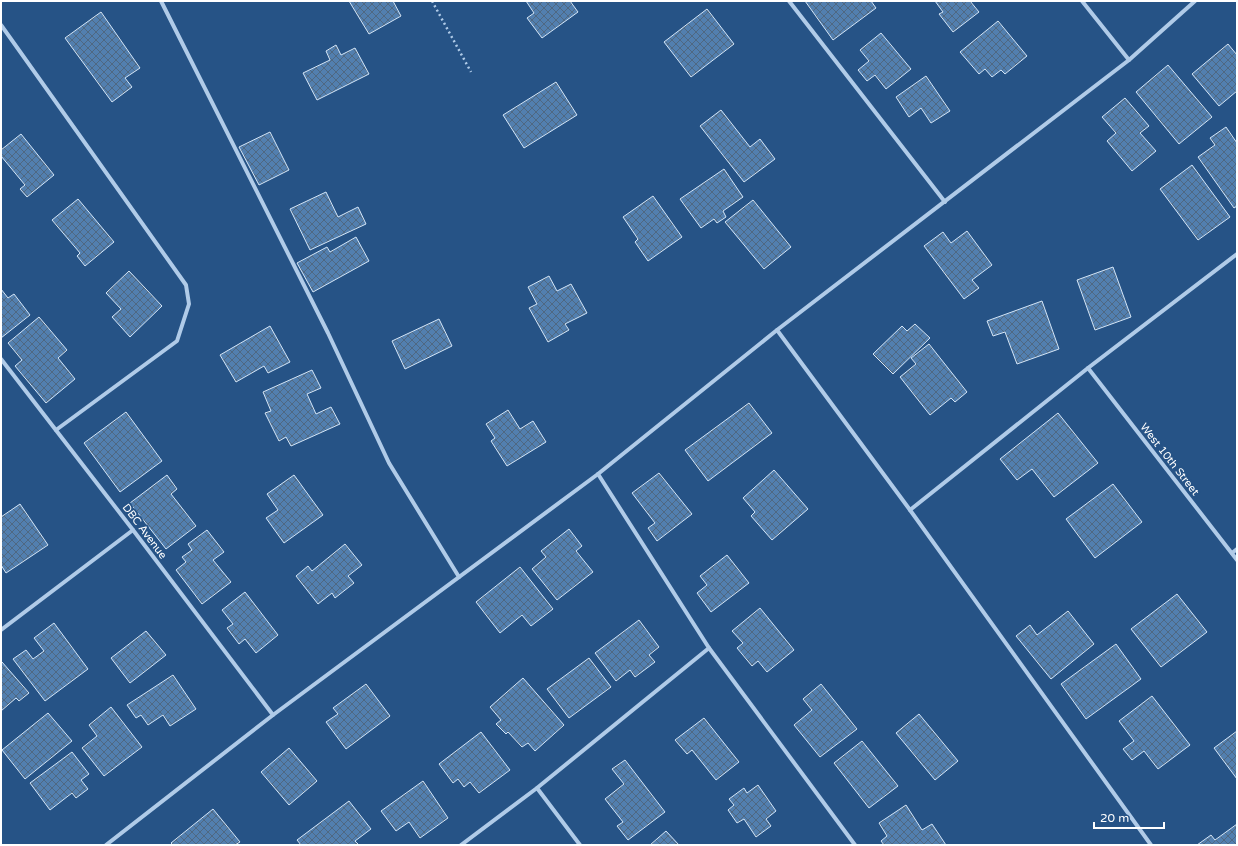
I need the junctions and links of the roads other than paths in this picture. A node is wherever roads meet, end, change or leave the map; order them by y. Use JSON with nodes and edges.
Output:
{"nodes":[{"id":1,"x":161,"y":1,"type":"edge"},
{"id":2,"x":789,"y":1,"type":"edge"},
{"id":3,"x":1082,"y":1,"type":"edge"},
{"id":4,"x":1196,"y":1,"type":"edge"},
{"id":5,"x":1,"y":25,"type":"edge"},
{"id":6,"x":1130,"y":60,"type":"junction"},
{"id":7,"x":945,"y":202,"type":"junction"},
{"id":8,"x":1237,"y":254,"type":"edge"},
{"id":9,"x":777,"y":330,"type":"junction"},
{"id":10,"x":1,"y":359,"type":"edge"},
{"id":11,"x":1088,"y":368,"type":"junction"},
{"id":12,"x":56,"y":430,"type":"junction"},
{"id":13,"x":598,"y":474,"type":"junction"},
{"id":14,"x":910,"y":510,"type":"junction"},
{"id":15,"x":133,"y":530,"type":"junction"},
{"id":16,"x":1237,"y":549,"type":"edge"},
{"id":17,"x":1232,"y":553,"type":"junction"},
{"id":18,"x":1237,"y":560,"type":"edge"},
{"id":19,"x":459,"y":577,"type":"junction"},
{"id":20,"x":1,"y":630,"type":"edge"},
{"id":21,"x":709,"y":648,"type":"junction"},
{"id":22,"x":274,"y":715,"type":"junction"},
{"id":23,"x":537,"y":788,"type":"junction"},
{"id":24,"x":106,"y":845,"type":"edge"},
{"id":25,"x":461,"y":845,"type":"edge"},
{"id":26,"x":580,"y":845,"type":"edge"},
{"id":27,"x":855,"y":845,"type":"edge"},
{"id":28,"x":1151,"y":845,"type":"edge"}],
"edges":[{"from":1,"to":19,"type":"street"},
{"from":2,"to":7,"type":"street"},
{"from":3,"to":6,"type":"street"},
{"from":4,"to":6,"type":"street"},
{"from":5,"to":12,"type":"street"},
{"from":6,"to":7,"type":"street"},
{"from":7,"to":9,"type":"street"},
{"from":8,"to":11,"type":"street"},
{"from":9,"to":13,"type":"street"},
{"from":9,"to":14,"type":"street"},
{"from":10,"to":12,"type":"street","name":"DBC Avenue"},
{"from":11,"to":14,"type":"street"},
{"from":11,"to":17,"type":"street","name":"West 10th Street"},
{"from":12,"to":15,"type":"street","name":"DBC Avenue"},
{"from":13,"to":19,"type":"street"},
{"from":13,"to":21,"type":"street"},
{"from":14,"to":28,"type":"street"},
{"from":15,"to":20,"type":"street"},
{"from":15,"to":22,"type":"street","name":"DBC Avenue"},
{"from":16,"to":17,"type":"street"},
{"from":17,"to":18,"type":"street","name":"West 10th Street"},
{"from":19,"to":22,"type":"street"},
{"from":21,"to":23,"type":"street"},
{"from":21,"to":27,"type":"street"},
{"from":22,"to":24,"type":"street"},
{"from":23,"to":25,"type":"street"},
{"from":23,"to":26,"type":"street"}]}
